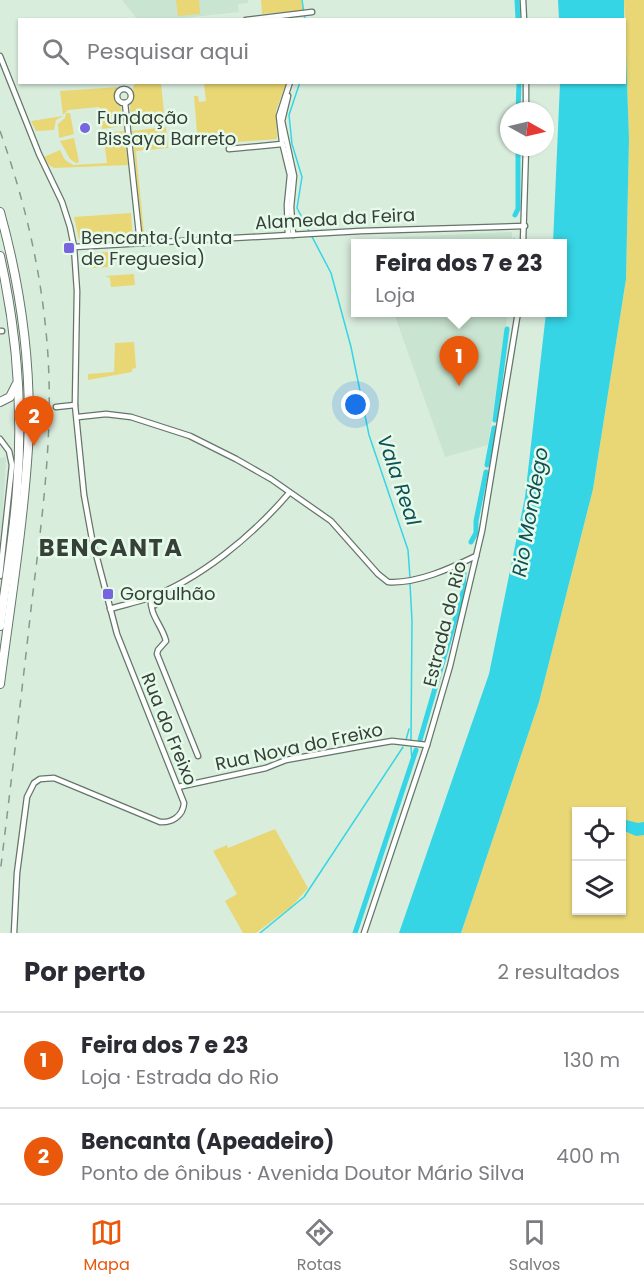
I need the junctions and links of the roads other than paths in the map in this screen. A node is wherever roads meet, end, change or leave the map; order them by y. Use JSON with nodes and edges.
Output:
{"nodes":[{"id":1,"x":523,"y":0,"type":"edge"},
{"id":2,"x":312,"y":12,"type":"dead end"},
{"id":3,"x":294,"y":17,"type":"edge"},
{"id":4,"x":279,"y":18,"type":"edge"},
{"id":5,"x":524,"y":18,"type":"edge"},
{"id":6,"x":0,"y":56,"type":"edge"},
{"id":7,"x":291,"y":84,"type":"edge"},
{"id":8,"x":291,"y":84,"type":"edge"},
{"id":9,"x":526,"y":84,"type":"edge"},
{"id":10,"x":125,"y":102,"type":"dead end"},
{"id":11,"x":526,"y":102,"type":"edge"},
{"id":12,"x":282,"y":144,"type":"junction"},
{"id":13,"x":229,"y":148,"type":"dead end"},
{"id":14,"x":526,"y":156,"type":"edge"},
{"id":15,"x":0,"y":212,"type":"edge"},
{"id":16,"x":525,"y":226,"type":"junction"},
{"id":17,"x":290,"y":235,"type":"junction"},
{"id":18,"x":523,"y":239,"type":"edge"},
{"id":19,"x":140,"y":243,"type":"junction"},
{"id":20,"x":74,"y":247,"type":"junction"},
{"id":21,"x":0,"y":256,"type":"edge"},
{"id":22,"x":517,"y":317,"type":"edge"},
{"id":23,"x":17,"y":381,"type":"junction"},
{"id":24,"x":0,"y":403,"type":"edge"},
{"id":25,"x":75,"y":405,"type":"junction"},
{"id":26,"x":56,"y":406,"type":"dead end"},
{"id":27,"x":78,"y":417,"type":"junction"},
{"id":28,"x":18,"y":423,"type":"junction"},
{"id":29,"x":0,"y":439,"type":"edge"},
{"id":30,"x":290,"y":493,"type":"junction"},
{"id":31,"x":476,"y":556,"type":"junction"},
{"id":32,"x":0,"y":576,"type":"edge"},
{"id":33,"x":151,"y":597,"type":"junction"},
{"id":34,"x":155,"y":605,"type":"dead end"},
{"id":35,"x":111,"y":609,"type":"junction"},
{"id":36,"x":0,"y":626,"type":"edge"},
{"id":37,"x":0,"y":684,"type":"edge"},
{"id":38,"x":426,"y":746,"type":"junction"},
{"id":39,"x":198,"y":756,"type":"dead end"},
{"id":40,"x":178,"y":787,"type":"junction"},
{"id":41,"x":14,"y":933,"type":"edge"},
{"id":42,"x":364,"y":933,"type":"edge"}],
"edges":[{"from":1,"to":5,"type":"street"},
{"from":2,"to":3,"type":"street"},
{"from":3,"to":4,"type":"street"},
{"from":6,"to":20,"type":"street","name":"Rua do Freixo"},
{"from":7,"to":12,"type":"street"},
{"from":8,"to":17,"type":"street"},
{"from":9,"to":11,"type":"street"},
{"from":10,"to":19,"type":"street"},
{"from":12,"to":13,"type":"street"},
{"from":12,"to":17,"type":"street"},
{"from":14,"to":16,"type":"street"},
{"from":15,"to":37,"type":"highway"},
{"from":16,"to":17,"type":"street","name":"Alameda da Feira"},
{"from":16,"to":18,"type":"street"},
{"from":17,"to":19,"type":"street","name":"Alameda da Feira"},
{"from":19,"to":20,"type":"street","name":"Alameda da Feira"},
{"from":20,"to":25,"type":"street","name":"Rua do Freixo"},
{"from":21,"to":23,"type":"highway"},
{"from":22,"to":31,"type":"street","name":"Estrada do Rio"},
{"from":23,"to":24,"type":"highway"},
{"from":23,"to":28,"type":"highway"},
{"from":24,"to":28,"type":"highway"},
{"from":25,"to":26,"type":"street"},
{"from":25,"to":27,"type":"street","name":"Rua do Freixo"},
{"from":27,"to":30,"type":"street"},
{"from":27,"to":35,"type":"street","name":"Rua do Freixo"},
{"from":28,"to":36,"type":"highway"},
{"from":29,"to":32,"type":"street"},
{"from":30,"to":31,"type":"street"},
{"from":30,"to":33,"type":"street"},
{"from":31,"to":38,"type":"street","name":"Estrada do Rio"},
{"from":33,"to":34,"type":"street"},
{"from":33,"to":35,"type":"street"},
{"from":33,"to":39,"type":"street"},
{"from":35,"to":40,"type":"street","name":"Rua do Freixo"},
{"from":38,"to":40,"type":"street","name":"Rua Nova do Freixo"},
{"from":38,"to":42,"type":"street","name":"Estrada do Rio"},
{"from":40,"to":41,"type":"street","name":"Rua do Freixo"}]}
